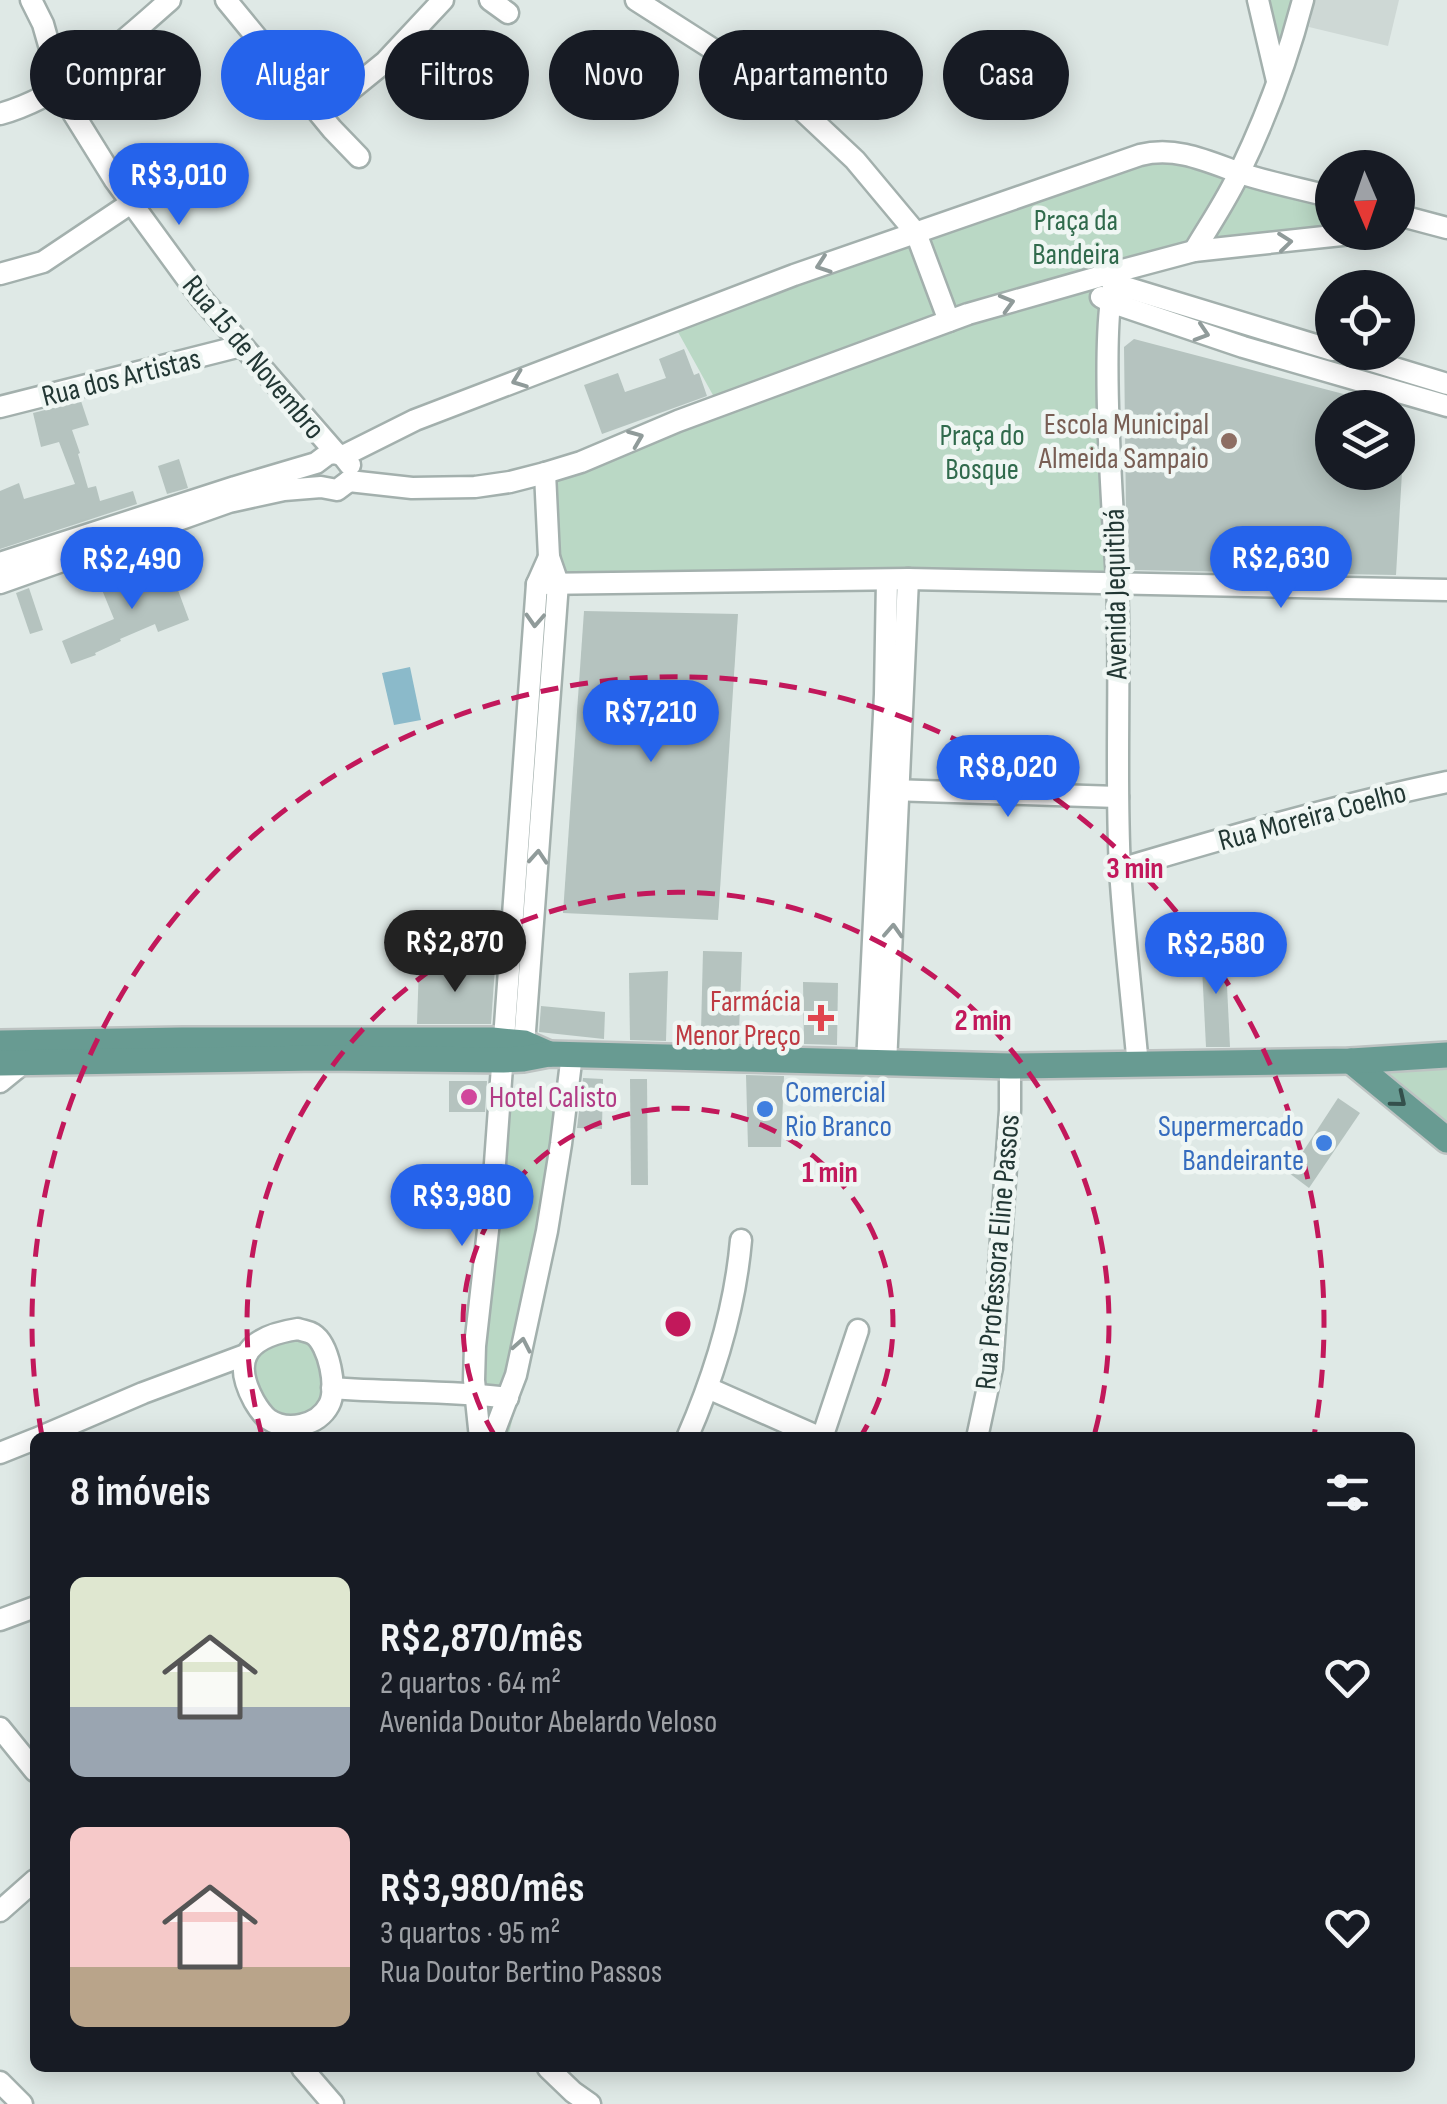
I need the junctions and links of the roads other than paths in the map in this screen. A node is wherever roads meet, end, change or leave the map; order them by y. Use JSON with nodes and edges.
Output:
{"nodes":[{"id":1,"x":31,"y":0,"type":"edge"},
{"id":2,"x":170,"y":0,"type":"edge"},
{"id":3,"x":226,"y":0,"type":"edge"},
{"id":4,"x":443,"y":0,"type":"edge"},
{"id":5,"x":490,"y":0,"type":"edge"},
{"id":6,"x":636,"y":0,"type":"edge"},
{"id":7,"x":1258,"y":0,"type":"edge"},
{"id":8,"x":1303,"y":0,"type":"edge"},
{"id":9,"x":508,"y":13,"type":"dead end"},
{"id":10,"x":45,"y":30,"type":"edge"},
{"id":11,"x":136,"y":30,"type":"edge"},
{"id":12,"x":251,"y":30,"type":"edge"},
{"id":13,"x":365,"y":78,"type":"edge"},
{"id":14,"x":1278,"y":83,"type":"junction"},
{"id":15,"x":30,"y":105,"type":"edge"},
{"id":16,"x":0,"y":114,"type":"edge"},
{"id":17,"x":77,"y":120,"type":"edge"},
{"id":18,"x":326,"y":120,"type":"edge"},
{"id":19,"x":359,"y":157,"type":"dead end"},
{"id":20,"x":1240,"y":173,"type":"junction"},
{"id":21,"x":1315,"y":193,"type":"edge"},
{"id":22,"x":132,"y":204,"type":"junction"},
{"id":23,"x":1415,"y":220,"type":"edge"},
{"id":24,"x":1441,"y":227,"type":"edge"},
{"id":25,"x":1415,"y":228,"type":"edge"},
{"id":26,"x":916,"y":233,"type":"junction"},
{"id":27,"x":1315,"y":238,"type":"edge"},
{"id":28,"x":1194,"y":251,"type":"junction"},
{"id":29,"x":0,"y":274,"type":"edge"},
{"id":30,"x":1080,"y":283,"type":"junction"},
{"id":31,"x":1114,"y":285,"type":"junction"},
{"id":32,"x":949,"y":320,"type":"junction"},
{"id":33,"x":1315,"y":345,"type":"edge"},
{"id":34,"x":241,"y":346,"type":"junction"},
{"id":35,"x":1401,"y":370,"type":"edge"},
{"id":36,"x":1447,"y":384,"type":"edge"},
{"id":37,"x":1447,"y":406,"type":"edge"},
{"id":38,"x":0,"y":407,"type":"edge"},
{"id":39,"x":339,"y":455,"type":"junction"},
{"id":40,"x":316,"y":463,"type":"junction"},
{"id":41,"x":545,"y":472,"type":"junction"},
{"id":42,"x":349,"y":481,"type":"junction"},
{"id":43,"x":321,"y":487,"type":"junction"},
{"id":44,"x":80,"y":547,"type":"junction"},
{"id":45,"x":0,"y":563,"type":"edge"},
{"id":46,"x":898,"y":580,"type":"junction"},
{"id":47,"x":1117,"y":582,"type":"junction"},
{"id":48,"x":547,"y":583,"type":"junction"},
{"id":49,"x":0,"y":584,"type":"edge"},
{"id":50,"x":1447,"y":590,"type":"edge"},
{"id":51,"x":1447,"y":782,"type":"edge"},
{"id":52,"x":890,"y":790,"type":"junction"},
{"id":53,"x":1118,"y":797,"type":"junction"},
{"id":54,"x":1120,"y":869,"type":"junction"},
{"id":55,"x":0,"y":1043,"type":"edge"},
{"id":56,"x":514,"y":1051,"type":"junction"},
{"id":57,"x":29,"y":1053,"type":"junction"},
{"id":58,"x":560,"y":1054,"type":"junction"},
{"id":59,"x":1447,"y":1055,"type":"edge"},
{"id":60,"x":1351,"y":1060,"type":"junction"},
{"id":61,"x":0,"y":1064,"type":"edge"},
{"id":62,"x":877,"y":1064,"type":"junction"},
{"id":63,"x":1010,"y":1066,"type":"junction"},
{"id":64,"x":1138,"y":1066,"type":"junction"},
{"id":65,"x":0,"y":1082,"type":"edge"},
{"id":66,"x":1447,"y":1140,"type":"edge"},
{"id":67,"x":741,"y":1240,"type":"dead end"},
{"id":68,"x":858,"y":1330,"type":"dead end"},
{"id":69,"x":245,"y":1355,"type":"junction"},
{"id":70,"x":332,"y":1388,"type":"junction"},
{"id":71,"x":708,"y":1388,"type":"junction"},
{"id":72,"x":476,"y":1394,"type":"junction"},
{"id":73,"x":508,"y":1398,"type":"junction"},
{"id":74,"x":307,"y":1430,"type":"edge"},
{"id":75,"x":51,"y":1432,"type":"edge"},
{"id":76,"x":479,"y":1432,"type":"edge"},
{"id":77,"x":494,"y":1432,"type":"edge"},
{"id":78,"x":690,"y":1432,"type":"edge"},
{"id":79,"x":807,"y":1432,"type":"edge"},
{"id":80,"x":823,"y":1432,"type":"edge"},
{"id":81,"x":978,"y":1432,"type":"edge"},
{"id":82,"x":30,"y":1441,"type":"edge"},
{"id":83,"x":0,"y":1453,"type":"edge"},
{"id":84,"x":30,"y":1609,"type":"edge"},
{"id":85,"x":0,"y":1620,"type":"edge"},
{"id":86,"x":0,"y":1728,"type":"edge"},
{"id":87,"x":30,"y":1765,"type":"edge"},
{"id":88,"x":30,"y":1884,"type":"edge"},
{"id":89,"x":0,"y":1910,"type":"edge"},
{"id":90,"x":305,"y":2072,"type":"edge"},
{"id":91,"x":552,"y":2072,"type":"edge"},
{"id":92,"x":0,"y":2082,"type":"edge"},
{"id":93,"x":22,"y":2104,"type":"edge"},
{"id":94,"x":333,"y":2104,"type":"edge"},
{"id":95,"x":590,"y":2104,"type":"edge"}],
"edges":[{"from":1,"to":10,"type":"street","name":"Rua 15 de Novembro"},
{"from":2,"to":11,"type":"street"},
{"from":3,"to":12,"type":"street"},
{"from":4,"to":13,"type":"street"},
{"from":5,"to":9,"type":"street"},
{"from":6,"to":26,"type":"street"},
{"from":7,"to":14,"type":"street"},
{"from":8,"to":14,"type":"street"},
{"from":14,"to":20,"type":"street"},
{"from":15,"to":16,"type":"street"},
{"from":17,"to":22,"type":"street","name":"Rua 15 de Novembro"},
{"from":18,"to":19,"type":"street"},
{"from":20,"to":21,"type":"street"},
{"from":20,"to":26,"type":"street"},
{"from":20,"to":28,"type":"street"},
{"from":22,"to":29,"type":"street"},
{"from":22,"to":34,"type":"street","name":"Rua 15 de Novembro"},
{"from":23,"to":24,"type":"street"},
{"from":24,"to":25,"type":"street"},
{"from":26,"to":32,"type":"street"},
{"from":26,"to":39,"type":"street","one_way":true},
{"from":28,"to":27,"type":"street","one_way":true},
{"from":28,"to":31,"type":"street"},
{"from":30,"to":31,"type":"street"},
{"from":30,"to":31,"type":"street"},
{"from":32,"to":30,"type":"street","one_way":true},
{"from":31,"to":33,"type":"street"},
{"from":31,"to":37,"type":"street","one_way":true},
{"from":31,"to":47,"type":"street","name":"Avenida Jequitibá"},
{"from":41,"to":32,"type":"street","one_way":true},
{"from":34,"to":38,"type":"street","name":"Rua dos Artistas"},
{"from":34,"to":39,"type":"street","name":"Rua 15 de Novembro"},
{"from":35,"to":36,"type":"street"},
{"from":39,"to":40,"type":"street"},
{"from":39,"to":42,"type":"street"},
{"from":40,"to":43,"type":"street"},
{"from":40,"to":44,"type":"street"},
{"from":41,"to":42,"type":"street"},
{"from":41,"to":48,"type":"street"},
{"from":42,"to":43,"type":"street"},
{"from":43,"to":44,"type":"street"},
{"from":44,"to":45,"type":"street"},
{"from":44,"to":49,"type":"street"},
{"from":46,"to":47,"type":"street"},
{"from":46,"to":48,"type":"street"},
{"from":46,"to":52,"type":"street"},
{"from":47,"to":50,"type":"street"},
{"from":47,"to":53,"type":"street","name":"Avenida Jequitibá"},
{"from":48,"to":56,"type":"street"},
{"from":51,"to":54,"type":"street","name":"Rua Moreira Coelho"},
{"from":52,"to":53,"type":"street"},
{"from":52,"to":62,"type":"street"},
{"from":53,"to":54,"type":"street","name":"Avenida Jequitibá"},
{"from":54,"to":64,"type":"street","name":"Avenida Jequitibá"},
{"from":55,"to":57,"type":"main road"},
{"from":56,"to":57,"type":"main road"},
{"from":56,"to":58,"type":"main road"},
{"from":56,"to":72,"type":"street"},
{"from":57,"to":61,"type":"main road"},
{"from":57,"to":65,"type":"street"},
{"from":58,"to":62,"type":"main road"},
{"from":73,"to":58,"type":"street","one_way":true},
{"from":59,"to":60,"type":"main road"},
{"from":60,"to":64,"type":"main road"},
{"from":60,"to":66,"type":"main road","one_way":true},
{"from":62,"to":63,"type":"main road"},
{"from":63,"to":64,"type":"main road"},
{"from":63,"to":81,"type":"street","name":"Rua Professora Eline Passos"},
{"from":67,"to":71,"type":"street"},
{"from":68,"to":80,"type":"street"},
{"from":69,"to":70,"type":"street"},
{"from":69,"to":74,"type":"street"},
{"from":69,"to":75,"type":"street"},
{"from":70,"to":72,"type":"street"},
{"from":70,"to":74,"type":"street"},
{"from":71,"to":78,"type":"street"},
{"from":71,"to":79,"type":"street"},
{"from":72,"to":73,"type":"street"},
{"from":72,"to":76,"type":"street"},
{"from":73,"to":77,"type":"street"},
{"from":82,"to":83,"type":"street"},
{"from":84,"to":85,"type":"street"},
{"from":86,"to":87,"type":"street"},
{"from":88,"to":89,"type":"street"},
{"from":90,"to":94,"type":"street"},
{"from":91,"to":95,"type":"street"},
{"from":92,"to":93,"type":"street"}]}
